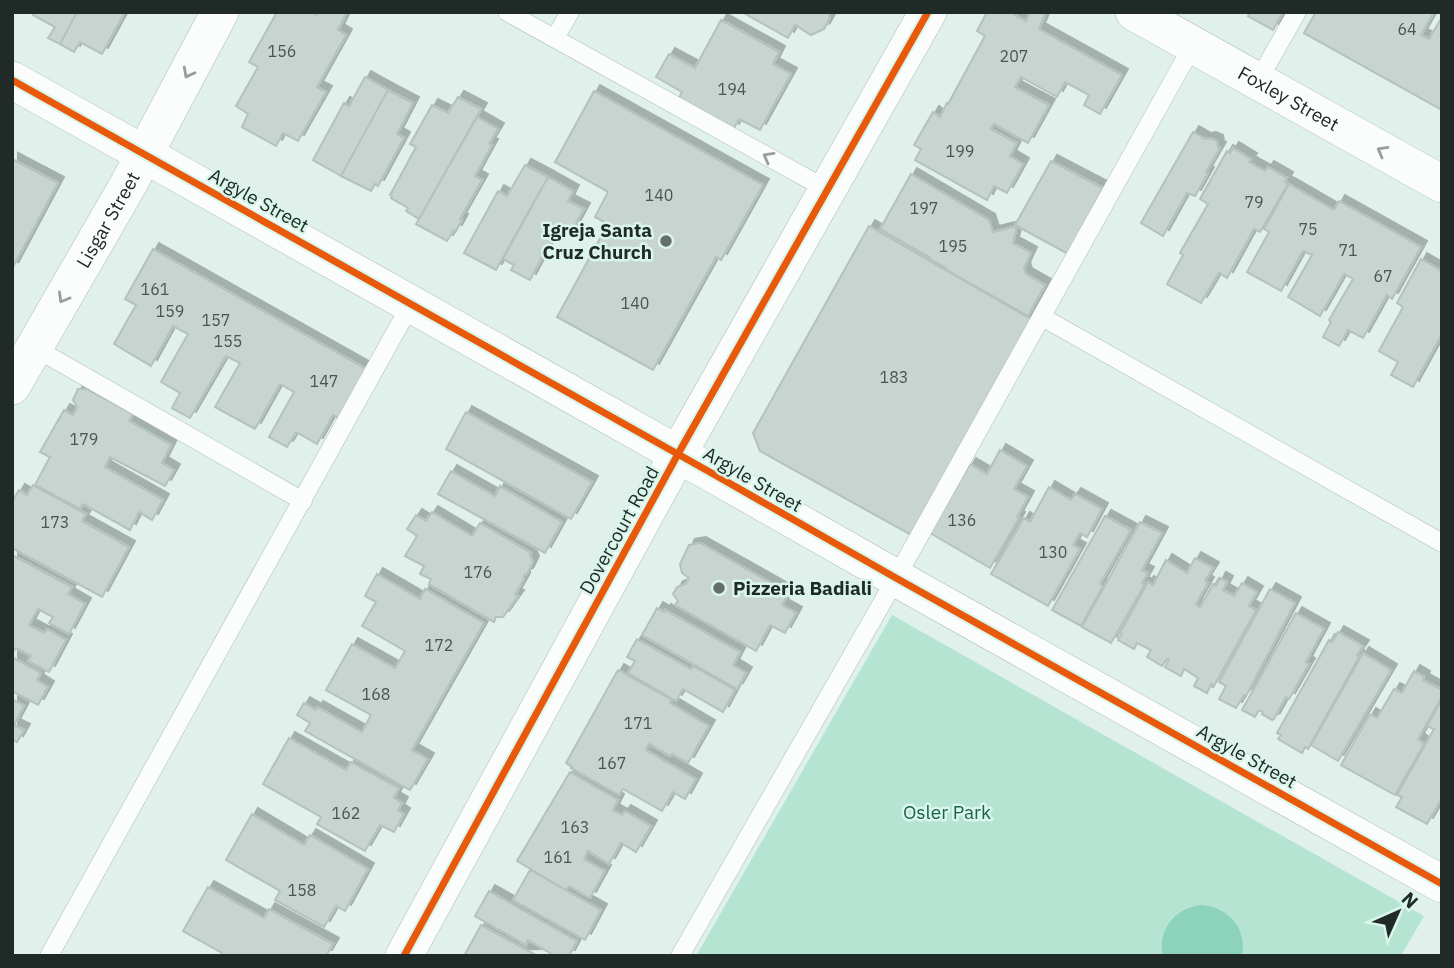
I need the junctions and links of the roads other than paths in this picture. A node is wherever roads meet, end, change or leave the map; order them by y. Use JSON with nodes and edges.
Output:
{"nodes":[{"id":1,"x":220,"y":12,"type":"edge"},
{"id":2,"x":507,"y":12,"type":"edge"},
{"id":3,"x":570,"y":12,"type":"edge"},
{"id":4,"x":928,"y":12,"type":"edge"},
{"id":5,"x":1135,"y":12,"type":"edge"},
{"id":6,"x":1297,"y":12,"type":"edge"},
{"id":7,"x":1179,"y":29,"type":"edge"},
{"id":8,"x":555,"y":38,"type":"junction"},
{"id":9,"x":12,"y":80,"type":"edge"},
{"id":10,"x":1258,"y":81,"type":"junction"},
{"id":11,"x":145,"y":154,"type":"junction"},
{"id":12,"x":1442,"y":184,"type":"edge"},
{"id":13,"x":828,"y":190,"type":"junction"},
{"id":14,"x":411,"y":304,"type":"junction"},
{"id":15,"x":1042,"y":317,"type":"junction"},
{"id":16,"x":20,"y":367,"type":"edge"},
{"id":17,"x":678,"y":454,"type":"junction"},
{"id":18,"x":303,"y":500,"type":"junction"},
{"id":19,"x":1442,"y":543,"type":"edge"},
{"id":20,"x":895,"y":578,"type":"junction"},
{"id":21,"x":1442,"y":884,"type":"edge"},
{"id":22,"x":406,"y":955,"type":"edge"},
{"id":23,"x":49,"y":956,"type":"edge"},
{"id":24,"x":680,"y":956,"type":"edge"}],
"edges":[{"from":1,"to":11,"type":"street","name":"Lisgar Street","one_way":true},
{"from":2,"to":8,"type":"lane"},
{"from":3,"to":8,"type":"lane"},
{"from":4,"to":13,"type":"street","name":"Dovercourt Road"},
{"from":5,"to":7,"type":"street","name":"Foxley Street"},
{"from":6,"to":10,"type":"lane"},
{"from":7,"to":10,"type":"street","name":"Foxley Street"},
{"from":7,"to":15,"type":"lane"},
{"from":13,"to":8,"type":"lane","one_way":true},
{"from":9,"to":11,"type":"street","name":"Argyle Street"},
{"from":12,"to":10,"type":"street","name":"Foxley Street","one_way":true},
{"from":11,"to":14,"type":"street","name":"Argyle Street"},
{"from":11,"to":16,"type":"street","name":"Lisgar Street","one_way":true},
{"from":13,"to":17,"type":"street","name":"Dovercourt Road"},
{"from":14,"to":17,"type":"street","name":"Argyle Street"},
{"from":14,"to":18,"type":"lane"},
{"from":15,"to":19,"type":"lane"},
{"from":15,"to":20,"type":"lane"},
{"from":16,"to":18,"type":"lane"},
{"from":17,"to":20,"type":"street","name":"Argyle Street"},
{"from":17,"to":22,"type":"street","name":"Dovercourt Road"},
{"from":18,"to":23,"type":"lane"},
{"from":20,"to":21,"type":"street","name":"Argyle Street"},
{"from":20,"to":24,"type":"lane"}]}
